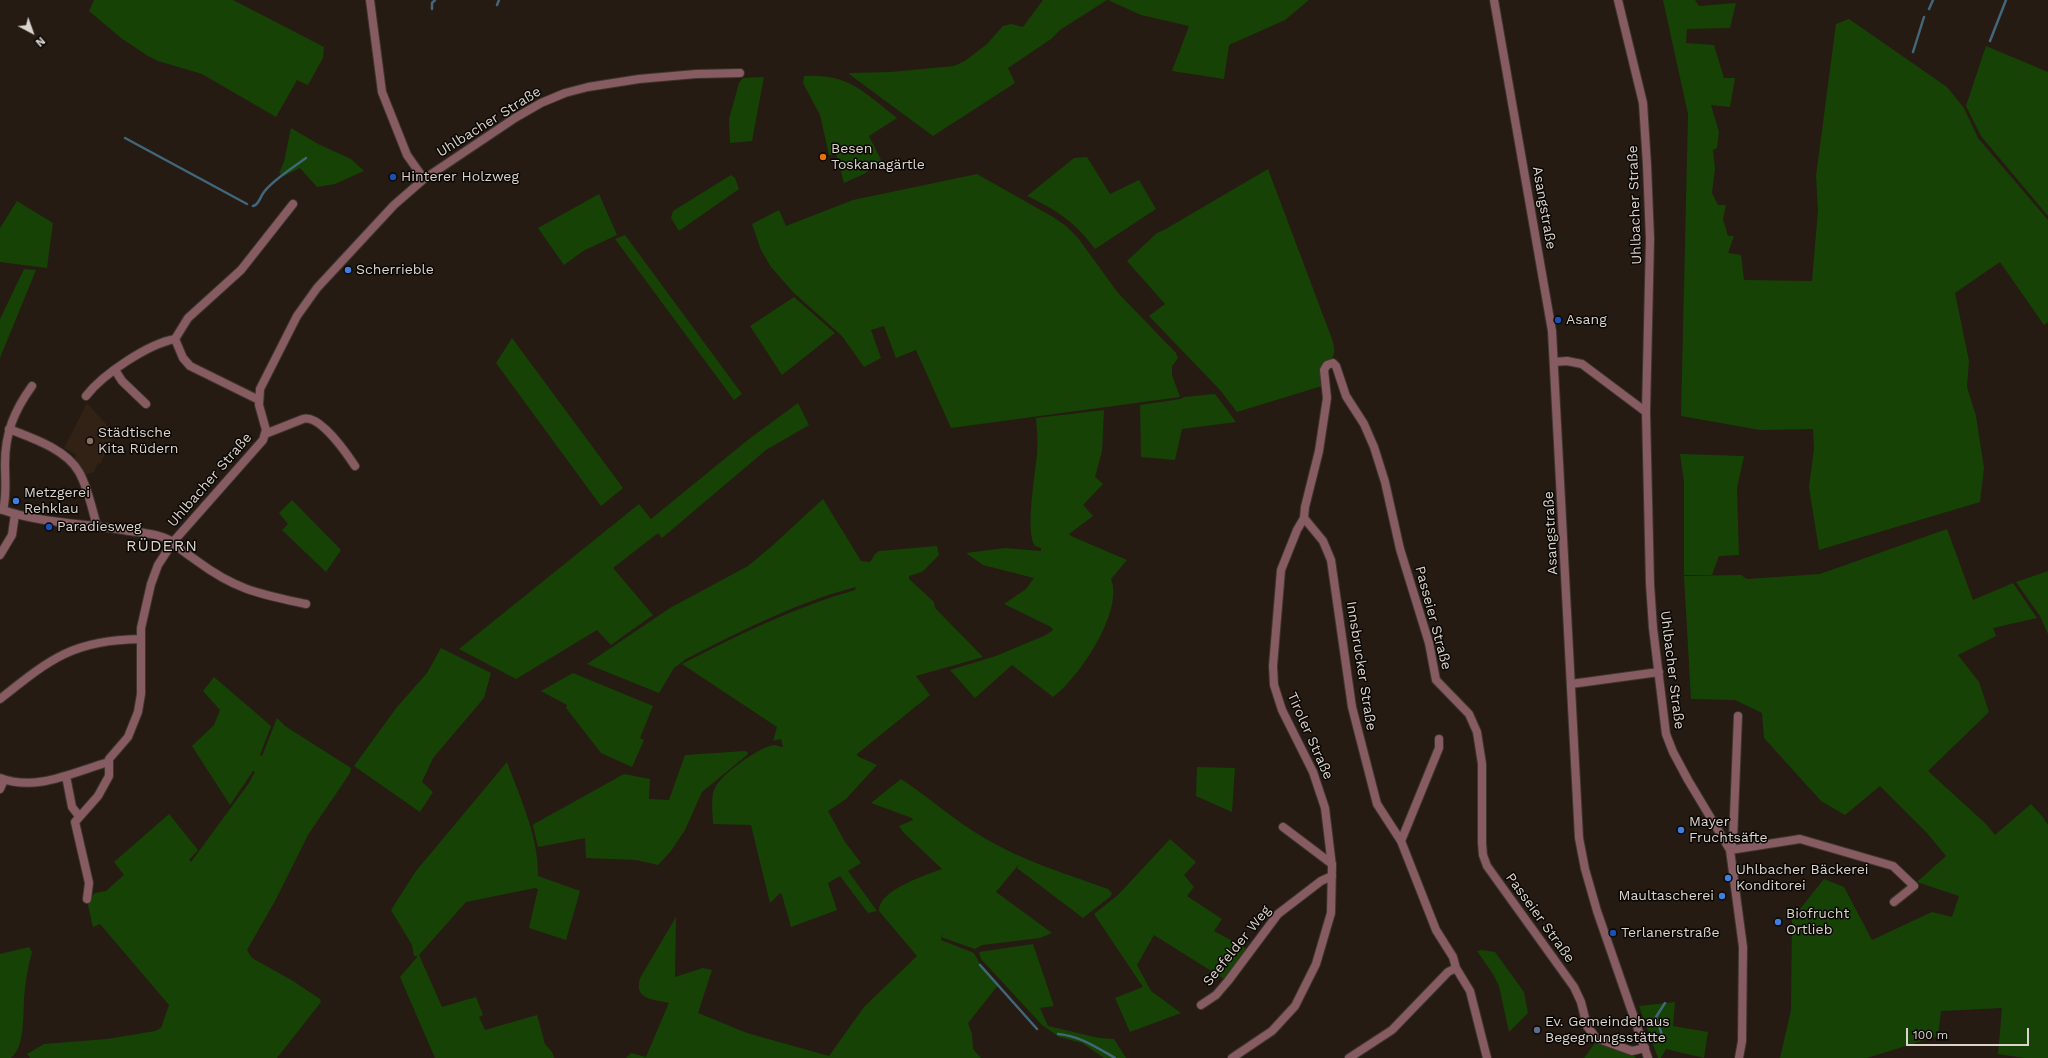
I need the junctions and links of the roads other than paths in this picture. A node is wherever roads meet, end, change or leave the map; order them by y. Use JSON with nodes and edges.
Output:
{"nodes":[{"id":1,"x":370,"y":0,"type":"edge"},
{"id":2,"x":1494,"y":0,"type":"edge"},
{"id":3,"x":1618,"y":0,"type":"edge"},
{"id":4,"x":740,"y":73,"type":"dead end"},
{"id":5,"x":424,"y":179,"type":"junction"},
{"id":6,"x":293,"y":204,"type":"dead end"},
{"id":7,"x":175,"y":339,"type":"junction"},
{"id":8,"x":1554,"y":362,"type":"junction"},
{"id":9,"x":115,"y":370,"type":"junction"},
{"id":10,"x":32,"y":386,"type":"dead end"},
{"id":11,"x":86,"y":396,"type":"dead end"},
{"id":12,"x":259,"y":400,"type":"junction"},
{"id":13,"x":146,"y":404,"type":"dead end"},
{"id":14,"x":1646,"y":412,"type":"junction"},
{"id":15,"x":9,"y":429,"type":"junction"},
{"id":16,"x":265,"y":434,"type":"junction"},
{"id":17,"x":355,"y":466,"type":"dead end"},
{"id":18,"x":1,"y":509,"type":"edge"},
{"id":19,"x":15,"y":514,"type":"junction"},
{"id":20,"x":1304,"y":518,"type":"junction"},
{"id":21,"x":97,"y":526,"type":"junction"},
{"id":22,"x":173,"y":542,"type":"junction"},
{"id":23,"x":0,"y":555,"type":"edge"},
{"id":24,"x":1281,"y":570,"type":"joint"},
{"id":25,"x":306,"y":604,"type":"dead end"},
{"id":26,"x":140,"y":639,"type":"junction"},
{"id":27,"x":1659,"y":672,"type":"junction"},
{"id":28,"x":1571,"y":684,"type":"junction"},
{"id":29,"x":0,"y":699,"type":"edge"},
{"id":30,"x":1738,"y":716,"type":"dead end"},
{"id":31,"x":1439,"y":739,"type":"dead end"},
{"id":32,"x":108,"y":762,"type":"junction"},
{"id":33,"x":66,"y":776,"type":"junction"},
{"id":34,"x":2,"y":779,"type":"edge"},
{"id":35,"x":0,"y":789,"type":"edge"},
{"id":36,"x":79,"y":816,"type":"junction"},
{"id":37,"x":1283,"y":827,"type":"dead end"},
{"id":38,"x":1401,"y":841,"type":"junction"},
{"id":39,"x":1730,"y":850,"type":"junction"},
{"id":40,"x":1332,"y":864,"type":"junction"},
{"id":41,"x":1332,"y":876,"type":"junction"},
{"id":42,"x":86,"y":899,"type":"dead end"},
{"id":43,"x":1894,"y":902,"type":"dead end"},
{"id":44,"x":1456,"y":968,"type":"junction"},
{"id":45,"x":1201,"y":1005,"type":"dead end"},
{"id":46,"x":1645,"y":1048,"type":"junction"},
{"id":47,"x":1232,"y":1058,"type":"edge"},
{"id":48,"x":1349,"y":1058,"type":"edge"},
{"id":49,"x":1487,"y":1058,"type":"edge"},
{"id":50,"x":1648,"y":1058,"type":"edge"},
{"id":51,"x":1739,"y":1058,"type":"edge"}],
"edges":[{"from":1,"to":5,"type":"street"},
{"from":2,"to":8,"type":"street","name":"Asangstraße"},
{"from":3,"to":14,"type":"street","name":"Uhlbacher Straße"},
{"from":4,"to":5,"type":"street","name":"Uhlbacher Straße"},
{"from":5,"to":12,"type":"street","name":"Uhlbacher Straße"},
{"from":6,"to":7,"type":"street"},
{"from":7,"to":9,"type":"street"},
{"from":7,"to":12,"type":"street"},
{"from":8,"to":14,"type":"street"},
{"from":8,"to":28,"type":"street","name":"Asangstraße"},
{"from":9,"to":11,"type":"street"},
{"from":9,"to":13,"type":"street"},
{"from":10,"to":15,"type":"street"},
{"from":12,"to":16,"type":"street","name":"Uhlbacher Straße"},
{"from":14,"to":27,"type":"street","name":"Uhlbacher Straße"},
{"from":15,"to":18,"type":"street"},
{"from":15,"to":21,"type":"street"},
{"from":16,"to":17,"type":"street","name":"Uhlbacher Straße"},
{"from":16,"to":22,"type":"street","name":"Uhlbacher Straße"},
{"from":18,"to":19,"type":"street"},
{"from":19,"to":21,"type":"street"},
{"from":19,"to":23,"type":"street"},
{"from":20,"to":24,"type":"street","name":"Passeier Straße"},
{"from":20,"to":38,"type":"street","name":"Innsbrucker Straße"},
{"from":20,"to":46,"type":"street","name":"Passeier Straße"},
{"from":21,"to":22,"type":"street"},
{"from":22,"to":25,"type":"street"},
{"from":22,"to":26,"type":"street","name":"Uhlbacher Straße"},
{"from":24,"to":40,"type":"street","name":"Tiroler Straße"},
{"from":26,"to":29,"type":"street"},
{"from":26,"to":32,"type":"street","name":"Uhlbacher Straße"},
{"from":27,"to":28,"type":"street"},
{"from":27,"to":39,"type":"street","name":"Uhlbacher Straße"},
{"from":28,"to":46,"type":"street","name":"Asangstraße"},
{"from":30,"to":39,"type":"street"},
{"from":31,"to":38,"type":"street"},
{"from":32,"to":33,"type":"street"},
{"from":32,"to":36,"type":"street"},
{"from":33,"to":34,"type":"street"},
{"from":33,"to":36,"type":"street"},
{"from":34,"to":35,"type":"street"},
{"from":36,"to":42,"type":"street"},
{"from":37,"to":40,"type":"street"},
{"from":38,"to":44,"type":"street","name":"Innsbrucker Straße"},
{"from":39,"to":43,"type":"street"},
{"from":39,"to":51,"type":"street","name":"Uhlbacher Straße"},
{"from":40,"to":41,"type":"street","name":"Tiroler Straße"},
{"from":41,"to":45,"type":"street","name":"Seefelder Weg"},
{"from":41,"to":47,"type":"street","name":"Tiroler Straße"},
{"from":44,"to":48,"type":"street"},
{"from":44,"to":49,"type":"street","name":"Innsbrucker Straße"},
{"from":46,"to":50,"type":"street","name":"Asangstraße"}]}
